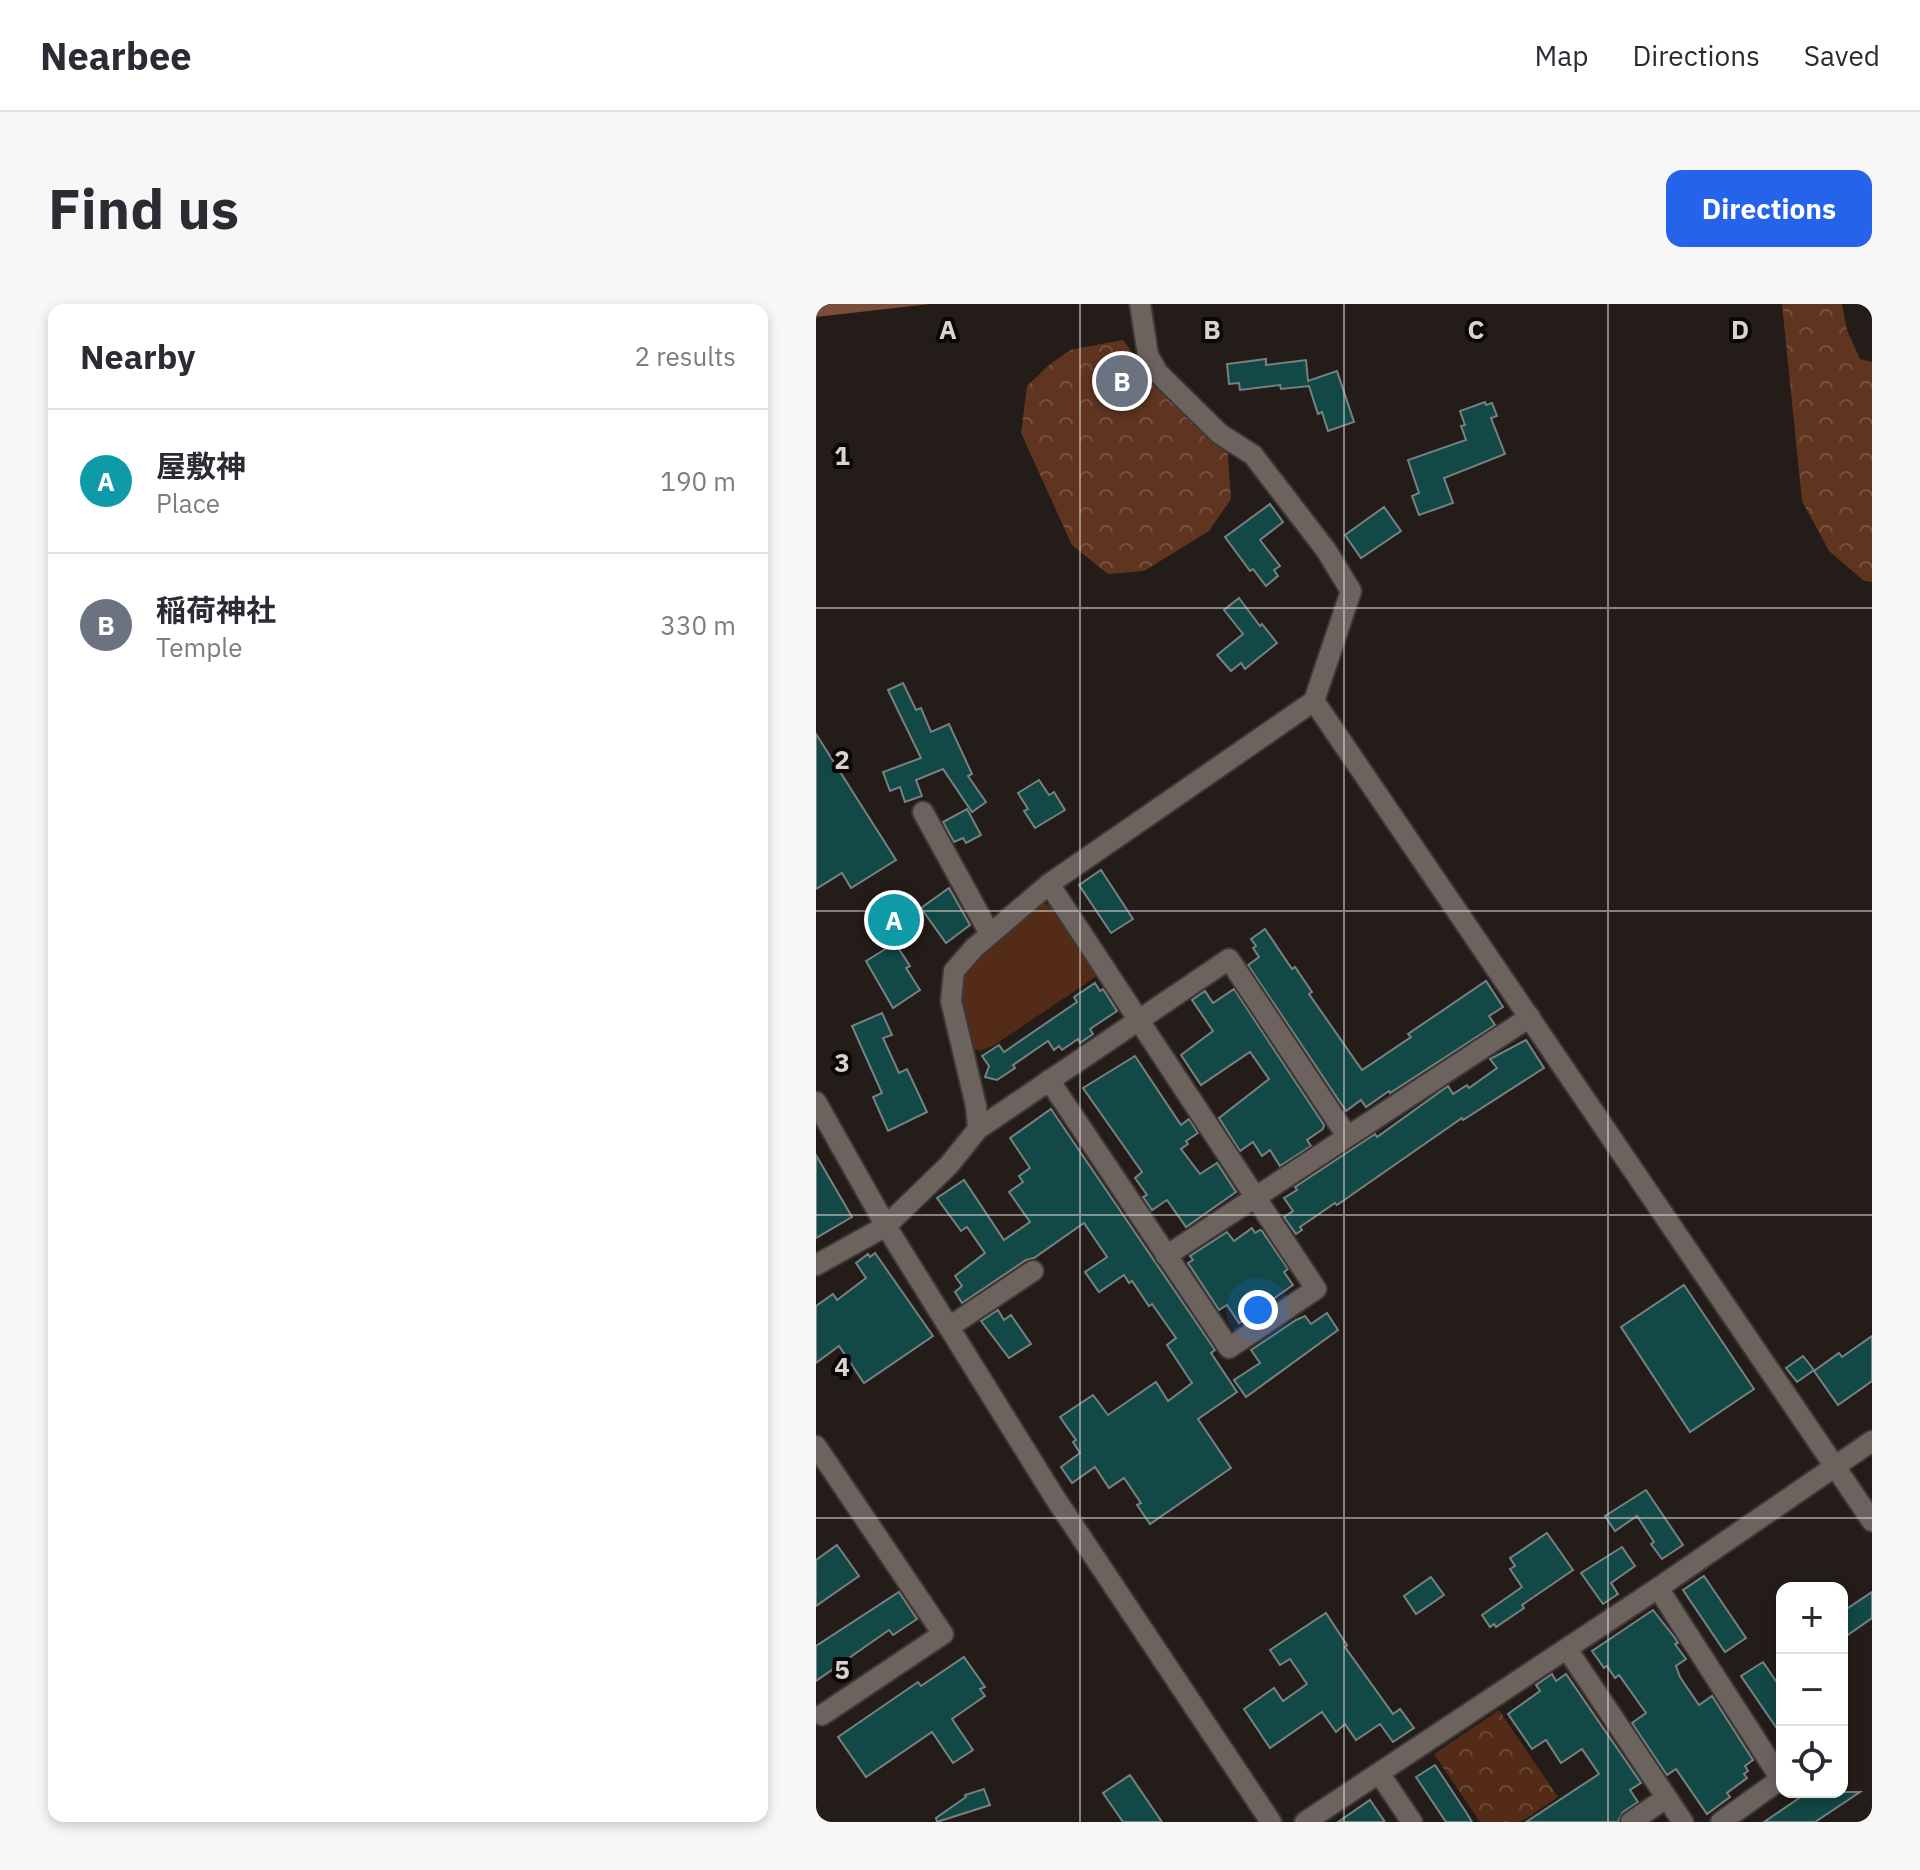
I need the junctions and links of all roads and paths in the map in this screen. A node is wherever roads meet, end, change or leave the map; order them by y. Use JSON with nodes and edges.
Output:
{"nodes":[{"id":1,"x":1140,"y":304,"type":"edge"},
{"id":2,"x":1314,"y":701,"type":"junction"},
{"id":3,"x":923,"y":812,"type":"dead end"},
{"id":4,"x":1049,"y":884,"type":"junction"},
{"id":5,"x":990,"y":934,"type":"junction"},
{"id":6,"x":1530,"y":1017,"type":"junction"},
{"id":7,"x":1139,"y":1019,"type":"junction"},
{"id":8,"x":1049,"y":1080,"type":"junction"},
{"id":9,"x":816,"y":1102,"type":"edge"},
{"id":10,"x":978,"y":1129,"type":"junction"},
{"id":11,"x":1347,"y":1136,"type":"junction"},
{"id":12,"x":1254,"y":1196,"type":"junction"},
{"id":13,"x":886,"y":1226,"type":"junction"},
{"id":14,"x":1166,"y":1256,"type":"junction"},
{"id":15,"x":816,"y":1265,"type":"edge"},
{"id":16,"x":1033,"y":1271,"type":"dead end"},
{"id":17,"x":949,"y":1327,"type":"junction"},
{"id":18,"x":1872,"y":1441,"type":"edge"},
{"id":19,"x":816,"y":1446,"type":"edge"},
{"id":20,"x":1835,"y":1467,"type":"junction"},
{"id":21,"x":1872,"y":1521,"type":"edge"},
{"id":22,"x":1658,"y":1588,"type":"junction"},
{"id":23,"x":1567,"y":1649,"type":"junction"},
{"id":24,"x":822,"y":1715,"type":"dead end"},
{"id":25,"x":1379,"y":1773,"type":"junction"},
{"id":26,"x":1666,"y":1798,"type":"junction"},
{"id":27,"x":1271,"y":1822,"type":"edge"},
{"id":28,"x":1305,"y":1822,"type":"edge"},
{"id":29,"x":1412,"y":1822,"type":"edge"},
{"id":30,"x":1631,"y":1822,"type":"edge"},
{"id":31,"x":1683,"y":1822,"type":"edge"},
{"id":32,"x":1721,"y":1822,"type":"edge"}],
"edges":[{"from":1,"to":2,"type":"street"},
{"from":2,"to":4,"type":"street"},
{"from":2,"to":6,"type":"street"},
{"from":3,"to":5,"type":"street"},
{"from":4,"to":5,"type":"street"},
{"from":4,"to":7,"type":"street"},
{"from":5,"to":10,"type":"street"},
{"from":6,"to":11,"type":"street"},
{"from":6,"to":20,"type":"street"},
{"from":7,"to":8,"type":"street"},
{"from":7,"to":11,"type":"street"},
{"from":7,"to":12,"type":"street"},
{"from":8,"to":10,"type":"street"},
{"from":8,"to":14,"type":"street"},
{"from":9,"to":13,"type":"street"},
{"from":10,"to":13,"type":"street"},
{"from":11,"to":12,"type":"street"},
{"from":12,"to":14,"type":"street"},
{"from":12,"to":14,"type":"street"},
{"from":13,"to":15,"type":"street"},
{"from":13,"to":17,"type":"street"},
{"from":16,"to":17,"type":"street"},
{"from":17,"to":27,"type":"street"},
{"from":18,"to":20,"type":"street"},
{"from":19,"to":24,"type":"street"},
{"from":20,"to":21,"type":"street"},
{"from":20,"to":22,"type":"street"},
{"from":22,"to":23,"type":"street"},
{"from":22,"to":32,"type":"street"},
{"from":23,"to":25,"type":"street"},
{"from":23,"to":26,"type":"street"},
{"from":25,"to":28,"type":"street"},
{"from":25,"to":29,"type":"street"},
{"from":26,"to":30,"type":"street"},
{"from":26,"to":31,"type":"street"}]}
